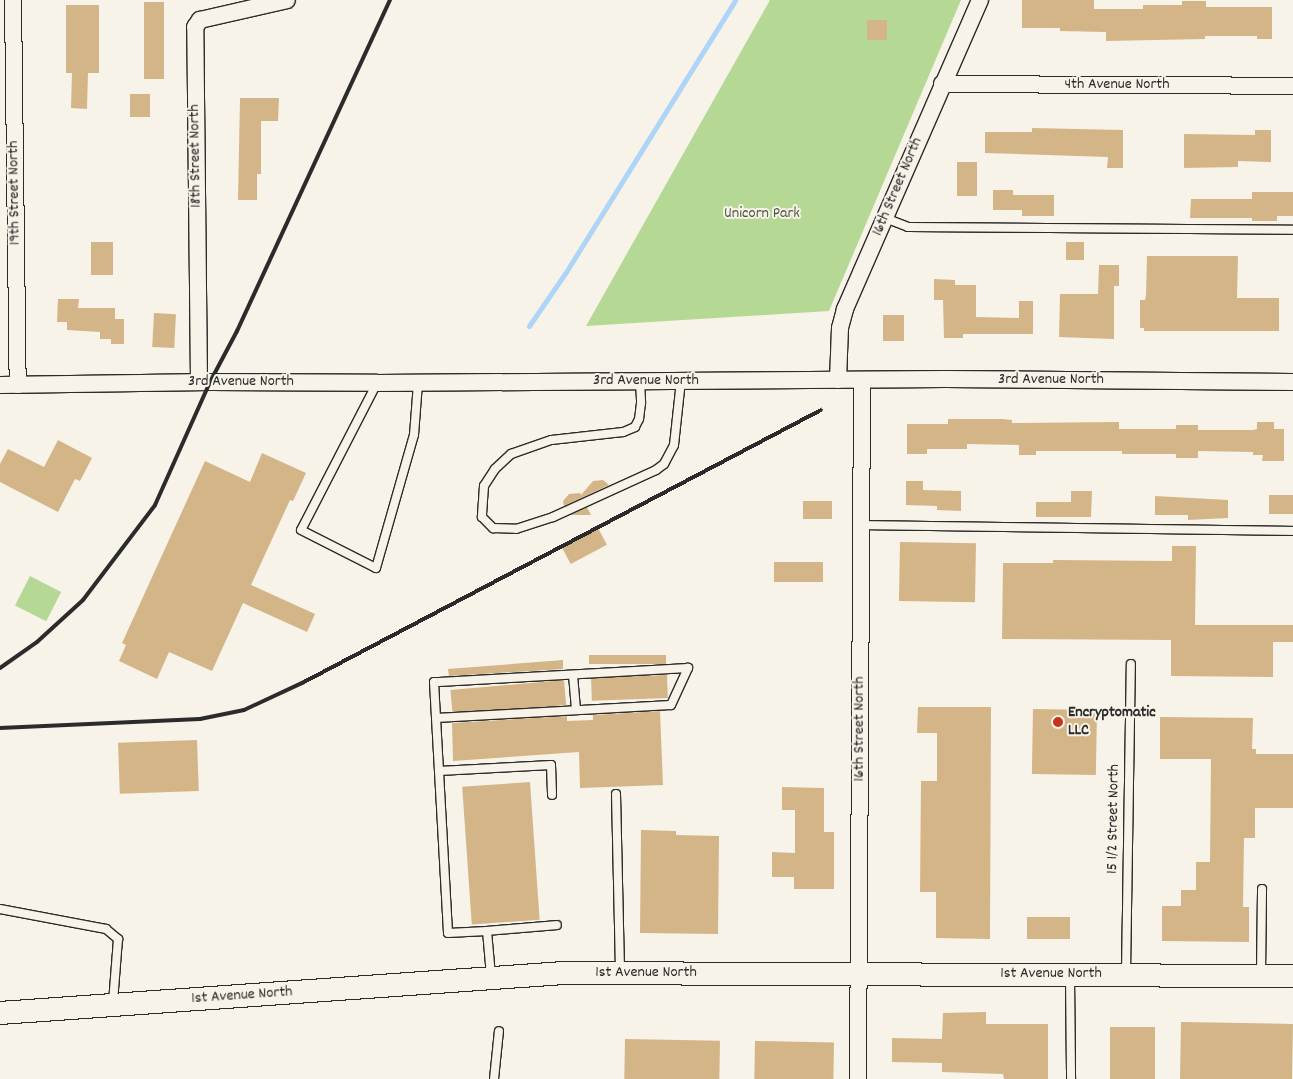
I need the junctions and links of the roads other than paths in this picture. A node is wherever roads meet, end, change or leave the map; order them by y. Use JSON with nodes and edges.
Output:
{"nodes":[{"id":1,"x":13,"y":0,"type":"edge"},
{"id":2,"x":287,"y":0,"type":"edge"},
{"id":3,"x":980,"y":0,"type":"edge"},
{"id":4,"x":942,"y":84,"type":"junction"},
{"id":5,"x":1293,"y":86,"type":"edge"},
{"id":6,"x":885,"y":218,"type":"junction"},
{"id":7,"x":1293,"y":230,"type":"edge"},
{"id":8,"x":838,"y":380,"type":"junction"},
{"id":9,"x":862,"y":380,"type":"junction"},
{"id":10,"x":640,"y":381,"type":"junction"},
{"id":11,"x":681,"y":381,"type":"junction"},
{"id":12,"x":199,"y":382,"type":"junction"},
{"id":13,"x":1293,"y":382,"type":"edge"},
{"id":14,"x":377,"y":383,"type":"junction"},
{"id":15,"x":418,"y":383,"type":"junction"},
{"id":16,"x":18,"y":385,"type":"junction"},
{"id":17,"x":0,"y":386,"type":"edge"},
{"id":18,"x":861,"y":525,"type":"junction"},
{"id":19,"x":1293,"y":531,"type":"edge"},
{"id":20,"x":1130,"y":664,"type":"dead end"},
{"id":21,"x":573,"y":674,"type":"junction"},
{"id":22,"x":576,"y":710,"type":"junction"},
{"id":23,"x":436,"y":718,"type":"junction"},
{"id":24,"x":439,"y":772,"type":"junction"},
{"id":25,"x":616,"y":794,"type":"dead end"},
{"id":26,"x":552,"y":795,"type":"dead end"},
{"id":27,"x":1262,"y":889,"type":"dead end"},
{"id":28,"x":0,"y":909,"type":"edge"},
{"id":29,"x":557,"y":925,"type":"dead end"},
{"id":30,"x":487,"y":931,"type":"junction"},
{"id":31,"x":620,"y":972,"type":"junction"},
{"id":32,"x":858,"y":973,"type":"junction"},
{"id":33,"x":1070,"y":974,"type":"junction"},
{"id":34,"x":1126,"y":975,"type":"junction"},
{"id":35,"x":1261,"y":976,"type":"junction"},
{"id":36,"x":1293,"y":976,"type":"edge"},
{"id":37,"x":491,"y":978,"type":"junction"},
{"id":38,"x":113,"y":1005,"type":"junction"},
{"id":39,"x":0,"y":1013,"type":"edge"},
{"id":40,"x":499,"y":1032,"type":"dead end"},
{"id":41,"x":494,"y":1079,"type":"edge"},
{"id":42,"x":858,"y":1079,"type":"edge"},
{"id":43,"x":1071,"y":1079,"type":"edge"}],
"edges":[{"from":1,"to":16,"type":"street","name":"19th Street North"},
{"from":2,"to":12,"type":"street","name":"18th Street North"},
{"from":3,"to":4,"type":"street","name":"16th Street North"},
{"from":4,"to":5,"type":"street","name":"4th Avenue North"},
{"from":4,"to":6,"type":"street","name":"16th Street North"},
{"from":6,"to":7,"type":"lane"},
{"from":6,"to":8,"type":"street","name":"16th Street North"},
{"from":8,"to":9,"type":"street","name":"3rd Avenue North"},
{"from":8,"to":11,"type":"street","name":"3rd Avenue North"},
{"from":9,"to":13,"type":"street","name":"3rd Avenue North"},
{"from":9,"to":18,"type":"street","name":"16th Street North"},
{"from":10,"to":11,"type":"street","name":"3rd Avenue North"},
{"from":10,"to":11,"type":"lane"},
{"from":10,"to":15,"type":"street","name":"3rd Avenue North"},
{"from":12,"to":14,"type":"street","name":"3rd Avenue North"},
{"from":12,"to":16,"type":"street","name":"3rd Avenue North"},
{"from":14,"to":15,"type":"street","name":"3rd Avenue North"},
{"from":14,"to":15,"type":"lane"},
{"from":16,"to":17,"type":"street","name":"3rd Avenue North"},
{"from":18,"to":19,"type":"lane"},
{"from":18,"to":32,"type":"street","name":"16th Street North"},
{"from":20,"to":34,"type":"lane","name":"15 1/2 Street North"},
{"from":21,"to":22,"type":"lane"},
{"from":21,"to":22,"type":"lane"},
{"from":21,"to":23,"type":"lane"},
{"from":22,"to":23,"type":"lane"},
{"from":23,"to":24,"type":"lane"},
{"from":24,"to":26,"type":"lane"},
{"from":24,"to":30,"type":"lane"},
{"from":25,"to":31,"type":"lane"},
{"from":27,"to":35,"type":"lane"},
{"from":28,"to":38,"type":"lane"},
{"from":29,"to":30,"type":"lane"},
{"from":30,"to":37,"type":"lane"},
{"from":31,"to":32,"type":"street","name":"1st Avenue North"},
{"from":31,"to":37,"type":"street","name":"1st Avenue North"},
{"from":32,"to":33,"type":"street","name":"1st Avenue North"},
{"from":32,"to":42,"type":"street","name":"16th Street North"},
{"from":33,"to":34,"type":"street","name":"1st Avenue North"},
{"from":33,"to":43,"type":"lane"},
{"from":34,"to":35,"type":"street","name":"1st Avenue North"},
{"from":35,"to":36,"type":"street","name":"1st Avenue North"},
{"from":37,"to":38,"type":"street","name":"1st Avenue North"},
{"from":38,"to":39,"type":"street","name":"1st Avenue North"},
{"from":40,"to":41,"type":"lane"}]}
